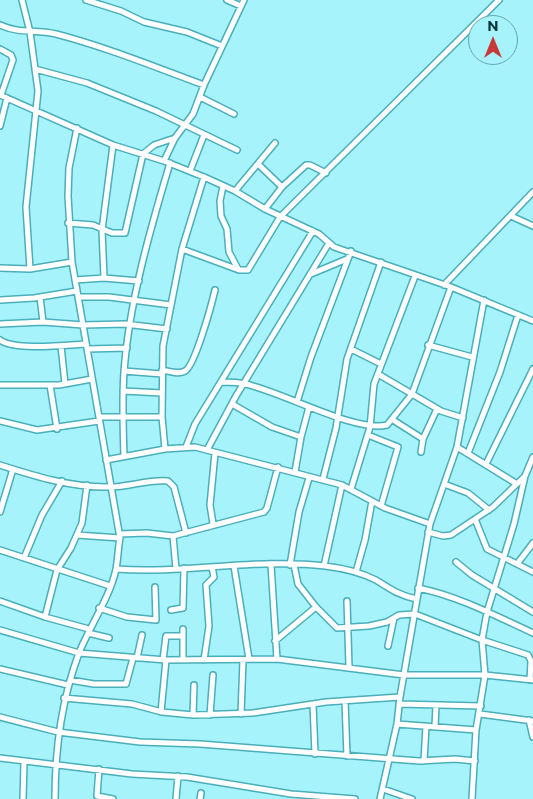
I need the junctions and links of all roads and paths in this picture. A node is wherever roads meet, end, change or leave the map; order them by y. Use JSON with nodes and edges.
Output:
{"nodes":[{"id":1,"x":22,"y":0,"type":"edge"},
{"id":2,"x":86,"y":0,"type":"edge"},
{"id":3,"x":227,"y":0,"type":"edge"},
{"id":4,"x":499,"y":0,"type":"edge"},
{"id":5,"x":242,"y":3,"type":"edge"},
{"id":6,"x":0,"y":25,"type":"edge"},
{"id":7,"x":30,"y":32,"type":"junction"},
{"id":8,"x":222,"y":46,"type":"junction"},
{"id":9,"x":0,"y":49,"type":"edge"},
{"id":10,"x":35,"y":69,"type":"junction"},
{"id":11,"x":204,"y":85,"type":"junction"},
{"id":12,"x":0,"y":95,"type":"edge"},
{"id":13,"x":200,"y":97,"type":"junction"},
{"id":14,"x":7,"y":98,"type":"junction"},
{"id":15,"x":36,"y":110,"type":"junction"},
{"id":16,"x":234,"y":114,"type":"dead end"},
{"id":17,"x":0,"y":126,"type":"edge"},
{"id":18,"x":186,"y":126,"type":"junction"},
{"id":19,"x":77,"y":128,"type":"junction"},
{"id":20,"x":204,"y":135,"type":"junction"},
{"id":21,"x":175,"y":138,"type":"junction"},
{"id":22,"x":275,"y":143,"type":"dead end"},
{"id":23,"x":114,"y":145,"type":"junction"},
{"id":24,"x":237,"y":150,"type":"dead end"},
{"id":25,"x":143,"y":154,"type":"junction"},
{"id":26,"x":167,"y":162,"type":"junction"},
{"id":27,"x":258,"y":164,"type":"junction"},
{"id":28,"x":190,"y":171,"type":"junction"},
{"id":29,"x":326,"y":173,"type":"junction"},
{"id":30,"x":204,"y":177,"type":"junction"},
{"id":31,"x":223,"y":186,"type":"junction"},
{"id":32,"x":282,"y":187,"type":"junction"},
{"id":33,"x":235,"y":191,"type":"junction"},
{"id":34,"x":533,"y":192,"type":"edge"},
{"id":35,"x":265,"y":209,"type":"junction"},
{"id":36,"x":511,"y":216,"type":"junction"},
{"id":37,"x":280,"y":217,"type":"junction"},
{"id":38,"x":68,"y":223,"type":"junction"},
{"id":39,"x":533,"y":226,"type":"edge"},
{"id":40,"x":102,"y":230,"type":"junction"},
{"id":41,"x":313,"y":231,"type":"junction"},
{"id":42,"x":329,"y":243,"type":"junction"},
{"id":43,"x":182,"y":250,"type":"junction"},
{"id":44,"x":351,"y":251,"type":"junction"},
{"id":45,"x":347,"y":259,"type":"junction"},
{"id":46,"x":72,"y":262,"type":"junction"},
{"id":47,"x":381,"y":262,"type":"junction"},
{"id":48,"x":0,"y":268,"type":"edge"},
{"id":49,"x":30,"y":269,"type":"junction"},
{"id":50,"x":238,"y":270,"type":"junction"},
{"id":51,"x":310,"y":274,"type":"junction"},
{"id":52,"x":415,"y":276,"type":"junction"},
{"id":53,"x":104,"y":278,"type":"junction"},
{"id":54,"x":75,"y":280,"type":"junction"},
{"id":55,"x":139,"y":282,"type":"junction"},
{"id":56,"x":444,"y":285,"type":"junction"},
{"id":57,"x":451,"y":287,"type":"junction"},
{"id":58,"x":215,"y":290,"type":"dead end"},
{"id":59,"x":77,"y":291,"type":"junction"},
{"id":60,"x":40,"y":297,"type":"junction"},
{"id":61,"x":78,"y":298,"type":"junction"},
{"id":62,"x":0,"y":300,"type":"edge"},
{"id":63,"x":135,"y":300,"type":"junction"},
{"id":64,"x":484,"y":300,"type":"junction"},
{"id":65,"x":171,"y":306,"type":"junction"},
{"id":66,"x":518,"y":315,"type":"junction"},
{"id":67,"x":533,"y":321,"type":"edge"},
{"id":68,"x":43,"y":322,"type":"junction"},
{"id":69,"x":0,"y":324,"type":"edge"},
{"id":70,"x":83,"y":325,"type":"junction"},
{"id":71,"x":132,"y":325,"type":"junction"},
{"id":72,"x":166,"y":329,"type":"junction"},
{"id":73,"x":0,"y":340,"type":"edge"},
{"id":74,"x":428,"y":345,"type":"junction"},
{"id":75,"x":61,"y":346,"type":"junction"},
{"id":76,"x":86,"y":346,"type":"junction"},
{"id":77,"x":127,"y":348,"type":"junction"},
{"id":78,"x":351,"y":349,"type":"junction"},
{"id":79,"x":472,"y":357,"type":"junction"},
{"id":80,"x":381,"y":364,"type":"junction"},
{"id":81,"x":533,"y":369,"type":"edge"},
{"id":82,"x":124,"y":371,"type":"junction"},
{"id":83,"x":162,"y":372,"type":"junction"},
{"id":84,"x":378,"y":374,"type":"junction"},
{"id":85,"x":92,"y":379,"type":"junction"},
{"id":86,"x":222,"y":382,"type":"junction"},
{"id":87,"x":244,"y":383,"type":"junction"},
{"id":88,"x":0,"y":384,"type":"edge"},
{"id":89,"x":65,"y":384,"type":"junction"},
{"id":90,"x":50,"y":385,"type":"junction"},
{"id":91,"x":124,"y":391,"type":"junction"},
{"id":92,"x":162,"y":393,"type":"junction"},
{"id":93,"x":412,"y":394,"type":"junction"},
{"id":94,"x":297,"y":402,"type":"junction"},
{"id":95,"x":232,"y":404,"type":"junction"},
{"id":96,"x":309,"y":406,"type":"junction"},
{"id":97,"x":437,"y":409,"type":"junction"},
{"id":98,"x":123,"y":416,"type":"junction"},
{"id":99,"x":162,"y":417,"type":"junction"},
{"id":100,"x":338,"y":417,"type":"junction"},
{"id":101,"x":463,"y":418,"type":"junction"},
{"id":102,"x":99,"y":419,"type":"junction"},
{"id":103,"x":393,"y":420,"type":"junction"},
{"id":104,"x":0,"y":421,"type":"edge"},
{"id":105,"x":371,"y":425,"type":"junction"},
{"id":106,"x":57,"y":429,"type":"junction"},
{"id":107,"x":368,"y":435,"type":"junction"},
{"id":108,"x":301,"y":436,"type":"junction"},
{"id":109,"x":423,"y":439,"type":"junction"},
{"id":110,"x":186,"y":447,"type":"junction"},
{"id":111,"x":456,"y":447,"type":"junction"},
{"id":112,"x":165,"y":449,"type":"junction"},
{"id":113,"x":207,"y":450,"type":"junction"},
{"id":114,"x":421,"y":452,"type":"dead end"},
{"id":115,"x":215,"y":453,"type":"junction"},
{"id":116,"x":468,"y":454,"type":"junction"},
{"id":117,"x":124,"y":456,"type":"junction"},
{"id":118,"x":533,"y":457,"type":"edge"},
{"id":119,"x":106,"y":460,"type":"junction"},
{"id":120,"x":486,"y":464,"type":"junction"},
{"id":121,"x":0,"y":465,"type":"edge"},
{"id":122,"x":532,"y":465,"type":"edge"},
{"id":123,"x":278,"y":467,"type":"junction"},
{"id":124,"x":13,"y":469,"type":"junction"},
{"id":125,"x":295,"y":472,"type":"junction"},
{"id":126,"x":525,"y":476,"type":"junction"},
{"id":127,"x":309,"y":478,"type":"junction"},
{"id":128,"x":322,"y":480,"type":"junction"},
{"id":129,"x":62,"y":481,"type":"junction"},
{"id":130,"x":444,"y":484,"type":"junction"},
{"id":131,"x":517,"y":484,"type":"junction"},
{"id":132,"x":87,"y":485,"type":"junction"},
{"id":133,"x":342,"y":485,"type":"junction"},
{"id":134,"x":110,"y":487,"type":"junction"},
{"id":135,"x":351,"y":489,"type":"junction"},
{"id":136,"x":372,"y":501,"type":"junction"},
{"id":137,"x":382,"y":506,"type":"junction"},
{"id":138,"x":489,"y":510,"type":"junction"},
{"id":139,"x":0,"y":512,"type":"edge"},
{"id":140,"x":475,"y":519,"type":"junction"},
{"id":141,"x":213,"y":524,"type":"junction"},
{"id":142,"x":430,"y":524,"type":"junction"},
{"id":143,"x":186,"y":532,"type":"junction"},
{"id":144,"x":428,"y":532,"type":"junction"},
{"id":145,"x":78,"y":535,"type":"junction"},
{"id":146,"x":119,"y":536,"type":"junction"},
{"id":147,"x":173,"y":536,"type":"junction"},
{"id":148,"x":533,"y":542,"type":"edge"},
{"id":149,"x":0,"y":550,"type":"edge"},
{"id":150,"x":24,"y":558,"type":"junction"},
{"id":151,"x":504,"y":558,"type":"junction"},
{"id":152,"x":456,"y":562,"type":"dead end"},
{"id":153,"x":517,"y":564,"type":"junction"},
{"id":154,"x":271,"y":565,"type":"junction"},
{"id":155,"x":292,"y":565,"type":"junction"},
{"id":156,"x":234,"y":566,"type":"junction"},
{"id":157,"x":324,"y":566,"type":"junction"},
{"id":158,"x":212,"y":567,"type":"junction"},
{"id":159,"x":184,"y":568,"type":"junction"},
{"id":160,"x":116,"y":569,"type":"junction"},
{"id":161,"x":176,"y":569,"type":"junction"},
{"id":162,"x":57,"y":570,"type":"junction"},
{"id":163,"x":356,"y":572,"type":"junction"},
{"id":164,"x":533,"y":572,"type":"edge"},
{"id":165,"x":110,"y":586,"type":"junction"},
{"id":166,"x":155,"y":587,"type":"dead end"},
{"id":167,"x":493,"y":587,"type":"junction"},
{"id":168,"x":418,"y":588,"type":"junction"},
{"id":169,"x":417,"y":599,"type":"junction"},
{"id":170,"x":0,"y":601,"type":"edge"},
{"id":171,"x":347,"y":601,"type":"dead end"},
{"id":172,"x":316,"y":607,"type":"junction"},
{"id":173,"x":99,"y":608,"type":"junction"},
{"id":174,"x":170,"y":610,"type":"dead end"},
{"id":175,"x":487,"y":612,"type":"junction"},
{"id":176,"x":533,"y":612,"type":"edge"},
{"id":177,"x":415,"y":614,"type":"junction"},
{"id":178,"x":45,"y":617,"type":"junction"},
{"id":179,"x":394,"y":617,"type":"junction"},
{"id":180,"x":183,"y":628,"type":"dead end"},
{"id":181,"x":348,"y":628,"type":"junction"},
{"id":182,"x":0,"y":630,"type":"edge"},
{"id":183,"x":89,"y":631,"type":"junction"},
{"id":184,"x":533,"y":633,"type":"edge"},
{"id":185,"x":142,"y":635,"type":"dead end"},
{"id":186,"x":183,"y":636,"type":"junction"},
{"id":187,"x":109,"y":638,"type":"dead end"},
{"id":188,"x":275,"y":640,"type":"junction"},
{"id":189,"x":482,"y":640,"type":"junction"},
{"id":190,"x":388,"y":646,"type":"dead end"},
{"id":191,"x":79,"y":653,"type":"junction"},
{"id":192,"x":135,"y":658,"type":"junction"},
{"id":193,"x":246,"y":659,"type":"junction"},
{"id":194,"x":277,"y":659,"type":"junction"},
{"id":195,"x":165,"y":660,"type":"junction"},
{"id":196,"x":183,"y":660,"type":"junction"},
{"id":197,"x":204,"y":660,"type":"junction"},
{"id":198,"x":349,"y":667,"type":"junction"},
{"id":199,"x":0,"y":669,"type":"edge"},
{"id":200,"x":213,"y":675,"type":"dead end"},
{"id":201,"x":404,"y":675,"type":"junction"},
{"id":202,"x":485,"y":675,"type":"junction"},
{"id":203,"x":531,"y":680,"type":"edge"},
{"id":204,"x":69,"y":682,"type":"junction"},
{"id":205,"x":194,"y":685,"type":"dead end"},
{"id":206,"x":400,"y":697,"type":"junction"},
{"id":207,"x":64,"y":698,"type":"junction"},
{"id":208,"x":345,"y":701,"type":"junction"},
{"id":209,"x":313,"y":704,"type":"junction"},
{"id":210,"x":399,"y":704,"type":"junction"},
{"id":211,"x":436,"y":706,"type":"junction"},
{"id":212,"x":481,"y":706,"type":"junction"},
{"id":213,"x":161,"y":712,"type":"junction"},
{"id":214,"x":241,"y":714,"type":"junction"},
{"id":215,"x":480,"y":714,"type":"junction"},
{"id":216,"x":193,"y":715,"type":"junction"},
{"id":217,"x":210,"y":715,"type":"junction"},
{"id":218,"x":0,"y":717,"type":"edge"},
{"id":219,"x":531,"y":720,"type":"edge"},
{"id":220,"x":397,"y":724,"type":"junction"},
{"id":221,"x":426,"y":726,"type":"junction"},
{"id":222,"x":435,"y":727,"type":"junction"},
{"id":223,"x":476,"y":730,"type":"junction"},
{"id":224,"x":58,"y":732,"type":"junction"},
{"id":225,"x":533,"y":737,"type":"edge"},
{"id":226,"x":315,"y":754,"type":"junction"},
{"id":227,"x":347,"y":756,"type":"junction"},
{"id":228,"x":0,"y":758,"type":"edge"},
{"id":229,"x":390,"y":759,"type":"junction"},
{"id":230,"x":424,"y":761,"type":"junction"},
{"id":231,"x":475,"y":761,"type":"junction"},
{"id":232,"x":24,"y":762,"type":"junction"},
{"id":233,"x":55,"y":766,"type":"junction"},
{"id":234,"x":99,"y":769,"type":"junction"},
{"id":235,"x":178,"y":776,"type":"junction"},
{"id":236,"x":383,"y":788,"type":"junction"},
{"id":237,"x":23,"y":799,"type":"edge"},
{"id":238,"x":55,"y":799,"type":"edge"},
{"id":239,"x":113,"y":799,"type":"edge"},
{"id":240,"x":176,"y":799,"type":"edge"},
{"id":241,"x":356,"y":799,"type":"edge"},
{"id":242,"x":380,"y":799,"type":"edge"},
{"id":243,"x":412,"y":799,"type":"edge"},
{"id":244,"x":472,"y":799,"type":"edge"}],
"edges":[{"from":1,"to":7,"type":"street"},
{"from":2,"to":8,"type":"street"},
{"from":3,"to":5,"type":"street"},
{"from":4,"to":29,"type":"street"},
{"from":5,"to":8,"type":"street"},
{"from":6,"to":7,"type":"street"},
{"from":7,"to":10,"type":"street"},
{"from":7,"to":11,"type":"street"},
{"from":8,"to":11,"type":"street"},
{"from":9,"to":12,"type":"street"},
{"from":10,"to":15,"type":"street"},
{"from":10,"to":18,"type":"street"},
{"from":11,"to":13,"type":"street"},
{"from":12,"to":14,"type":"street"},
{"from":13,"to":16,"type":"street"},
{"from":13,"to":18,"type":"street"},
{"from":14,"to":15,"type":"street"},
{"from":14,"to":17,"type":"street"},
{"from":15,"to":19,"type":"street"},
{"from":15,"to":49,"type":"street"},
{"from":18,"to":20,"type":"street"},
{"from":18,"to":21,"type":"street"},
{"from":19,"to":23,"type":"street"},
{"from":19,"to":38,"type":"street"},
{"from":20,"to":24,"type":"street"},
{"from":20,"to":28,"type":"street"},
{"from":21,"to":25,"type":"street"},
{"from":21,"to":26,"type":"street"},
{"from":22,"to":27,"type":"street"},
{"from":23,"to":25,"type":"street"},
{"from":23,"to":40,"type":"street"},
{"from":25,"to":26,"type":"street"},
{"from":25,"to":40,"type":"street"},
{"from":26,"to":28,"type":"street"},
{"from":26,"to":55,"type":"street"},
{"from":27,"to":32,"type":"street"},
{"from":27,"to":33,"type":"street"},
{"from":28,"to":30,"type":"street"},
{"from":29,"to":32,"type":"street"},
{"from":29,"to":37,"type":"street"},
{"from":30,"to":31,"type":"street"},
{"from":30,"to":43,"type":"street"},
{"from":31,"to":33,"type":"street"},
{"from":31,"to":50,"type":"street"},
{"from":32,"to":35,"type":"street"},
{"from":33,"to":35,"type":"street"},
{"from":34,"to":36,"type":"street"},
{"from":35,"to":37,"type":"street"},
{"from":36,"to":39,"type":"street"},
{"from":36,"to":56,"type":"street"},
{"from":37,"to":41,"type":"street"},
{"from":37,"to":50,"type":"street"},
{"from":38,"to":40,"type":"street"},
{"from":38,"to":46,"type":"street"},
{"from":40,"to":53,"type":"street"},
{"from":41,"to":42,"type":"street"},
{"from":41,"to":86,"type":"street"},
{"from":42,"to":44,"type":"street"},
{"from":42,"to":51,"type":"street"},
{"from":43,"to":50,"type":"street"},
{"from":43,"to":65,"type":"street"},
{"from":44,"to":45,"type":"street"},
{"from":44,"to":47,"type":"street"},
{"from":45,"to":51,"type":"street"},
{"from":45,"to":94,"type":"street"},
{"from":46,"to":49,"type":"street"},
{"from":46,"to":54,"type":"street"},
{"from":47,"to":52,"type":"street"},
{"from":47,"to":78,"type":"street"},
{"from":48,"to":49,"type":"street"},
{"from":51,"to":87,"type":"street"},
{"from":52,"to":56,"type":"street"},
{"from":52,"to":80,"type":"street"},
{"from":53,"to":54,"type":"street"},
{"from":53,"to":55,"type":"street"},
{"from":54,"to":59,"type":"street"},
{"from":55,"to":63,"type":"street"},
{"from":56,"to":57,"type":"street"},
{"from":57,"to":64,"type":"street"},
{"from":57,"to":74,"type":"street"},
{"from":58,"to":83,"type":"street"},
{"from":59,"to":60,"type":"street"},
{"from":59,"to":61,"type":"street"},
{"from":60,"to":62,"type":"street"},
{"from":60,"to":68,"type":"street"},
{"from":61,"to":63,"type":"street"},
{"from":61,"to":70,"type":"street"},
{"from":63,"to":65,"type":"street"},
{"from":63,"to":71,"type":"street"},
{"from":64,"to":66,"type":"street"},
{"from":64,"to":79,"type":"street"},
{"from":65,"to":72,"type":"street"},
{"from":66,"to":67,"type":"street"},
{"from":66,"to":116,"type":"street"},
{"from":68,"to":69,"type":"street"},
{"from":68,"to":70,"type":"street"},
{"from":70,"to":71,"type":"street"},
{"from":70,"to":76,"type":"street"},
{"from":71,"to":72,"type":"street"},
{"from":71,"to":77,"type":"street"},
{"from":72,"to":83,"type":"street"},
{"from":73,"to":75,"type":"street"},
{"from":74,"to":79,"type":"street"},
{"from":74,"to":93,"type":"street"},
{"from":75,"to":76,"type":"street"},
{"from":75,"to":89,"type":"street"},
{"from":76,"to":77,"type":"street"},
{"from":76,"to":85,"type":"street"},
{"from":77,"to":82,"type":"street"},
{"from":78,"to":80,"type":"street"},
{"from":78,"to":100,"type":"street"},
{"from":79,"to":101,"type":"street"},
{"from":80,"to":84,"type":"street"},
{"from":81,"to":120,"type":"street"},
{"from":82,"to":83,"type":"street"},
{"from":82,"to":91,"type":"street"},
{"from":83,"to":92,"type":"street"},
{"from":84,"to":93,"type":"street"},
{"from":84,"to":105,"type":"street"},
{"from":85,"to":89,"type":"street"},
{"from":85,"to":102,"type":"street"},
{"from":86,"to":87,"type":"street"},
{"from":86,"to":110,"type":"street"},
{"from":87,"to":94,"type":"street"},
{"from":87,"to":95,"type":"street"},
{"from":88,"to":90,"type":"street"},
{"from":89,"to":90,"type":"street"},
{"from":90,"to":106,"type":"street"},
{"from":91,"to":92,"type":"street"},
{"from":91,"to":98,"type":"street"},
{"from":92,"to":99,"type":"street"},
{"from":93,"to":97,"type":"street"},
{"from":93,"to":103,"type":"street"},
{"from":94,"to":96,"type":"street"},
{"from":95,"to":108,"type":"street"},
{"from":95,"to":113,"type":"street"},
{"from":96,"to":100,"type":"street"},
{"from":96,"to":108,"type":"street"},
{"from":97,"to":101,"type":"street"},
{"from":97,"to":109,"type":"street"},
{"from":98,"to":99,"type":"street"},
{"from":98,"to":102,"type":"street"},
{"from":98,"to":117,"type":"street"},
{"from":99,"to":112,"type":"street"},
{"from":100,"to":105,"type":"street"},
{"from":100,"to":128,"type":"street"},
{"from":101,"to":111,"type":"street"},
{"from":102,"to":106,"type":"street"},
{"from":102,"to":119,"type":"street"},
{"from":103,"to":105,"type":"street"},
{"from":103,"to":109,"type":"street"},
{"from":104,"to":106,"type":"street"},
{"from":105,"to":107,"type":"street"},
{"from":107,"to":135,"type":"street"},
{"from":107,"to":137,"type":"street"},
{"from":108,"to":125,"type":"street"},
{"from":109,"to":114,"type":"street"},
{"from":110,"to":112,"type":"street"},
{"from":110,"to":113,"type":"street"},
{"from":111,"to":116,"type":"street"},
{"from":111,"to":130,"type":"street"},
{"from":112,"to":117,"type":"street"},
{"from":113,"to":115,"type":"street"},
{"from":115,"to":123,"type":"street"},
{"from":115,"to":141,"type":"street"},
{"from":116,"to":120,"type":"street"},
{"from":117,"to":119,"type":"street"},
{"from":118,"to":122,"type":"street"},
{"from":119,"to":134,"type":"street"},
{"from":120,"to":131,"type":"street"},
{"from":121,"to":124,"type":"street"},
{"from":122,"to":126,"type":"street"},
{"from":123,"to":125,"type":"street"},
{"from":123,"to":141,"type":"street"},
{"from":124,"to":129,"type":"street"},
{"from":124,"to":139,"type":"street"},
{"from":125,"to":127,"type":"street"},
{"from":126,"to":131,"type":"street"},
{"from":126,"to":151,"type":"street"},
{"from":127,"to":128,"type":"street"},
{"from":127,"to":155,"type":"street"},
{"from":128,"to":133,"type":"street"},
{"from":129,"to":132,"type":"street"},
{"from":129,"to":150,"type":"street"},
{"from":130,"to":138,"type":"street"},
{"from":130,"to":142,"type":"street"},
{"from":131,"to":138,"type":"street"},
{"from":132,"to":134,"type":"street"},
{"from":132,"to":145,"type":"street"},
{"from":133,"to":135,"type":"street"},
{"from":133,"to":157,"type":"street"},
{"from":134,"to":143,"type":"street"},
{"from":134,"to":146,"type":"street"},
{"from":135,"to":136,"type":"street"},
{"from":136,"to":137,"type":"street"},
{"from":136,"to":163,"type":"street"},
{"from":137,"to":142,"type":"street"},
{"from":138,"to":140,"type":"street"},
{"from":140,"to":144,"type":"street"},
{"from":140,"to":151,"type":"street"},
{"from":141,"to":143,"type":"street"},
{"from":142,"to":144,"type":"street"},
{"from":143,"to":147,"type":"street"},
{"from":144,"to":168,"type":"street"},
{"from":145,"to":146,"type":"street"},
{"from":145,"to":162,"type":"street"},
{"from":146,"to":147,"type":"street"},
{"from":146,"to":160,"type":"street"},
{"from":147,"to":161,"type":"street"},
{"from":148,"to":153,"type":"street"},
{"from":149,"to":150,"type":"street"},
{"from":150,"to":162,"type":"street"},
{"from":151,"to":153,"type":"street"},
{"from":151,"to":167,"type":"street"},
{"from":152,"to":167,"type":"street"},
{"from":153,"to":164,"type":"street"},
{"from":154,"to":155,"type":"street"},
{"from":154,"to":156,"type":"street"},
{"from":154,"to":188,"type":"street"},
{"from":155,"to":157,"type":"street"},
{"from":155,"to":172,"type":"street"},
{"from":156,"to":158,"type":"street"},
{"from":156,"to":193,"type":"street"},
{"from":157,"to":163,"type":"street"},
{"from":158,"to":159,"type":"street"},
{"from":158,"to":197,"type":"street"},
{"from":159,"to":161,"type":"street"},
{"from":159,"to":174,"type":"street"},
{"from":160,"to":161,"type":"street"},
{"from":160,"to":165,"type":"street"},
{"from":162,"to":165,"type":"street"},
{"from":162,"to":178,"type":"street"},
{"from":163,"to":169,"type":"street"},
{"from":165,"to":173,"type":"street"},
{"from":166,"to":173,"type":"street"},
{"from":167,"to":175,"type":"street"},
{"from":167,"to":176,"type":"street"},
{"from":168,"to":169,"type":"street"},
{"from":168,"to":175,"type":"street"},
{"from":169,"to":177,"type":"street"},
{"from":170,"to":178,"type":"street"},
{"from":171,"to":181,"type":"street"},
{"from":172,"to":181,"type":"street"},
{"from":172,"to":188,"type":"street"},
{"from":173,"to":183,"type":"street"},
{"from":175,"to":184,"type":"street"},
{"from":175,"to":189,"type":"street"},
{"from":177,"to":179,"type":"street"},
{"from":177,"to":189,"type":"street"},
{"from":177,"to":201,"type":"street"},
{"from":178,"to":183,"type":"street"},
{"from":179,"to":181,"type":"street"},
{"from":179,"to":190,"type":"street"},
{"from":180,"to":186,"type":"street"},
{"from":181,"to":198,"type":"street"},
{"from":182,"to":191,"type":"street"},
{"from":183,"to":187,"type":"street"},
{"from":183,"to":191,"type":"street"},
{"from":185,"to":192,"type":"street"},
{"from":186,"to":195,"type":"street"},
{"from":186,"to":196,"type":"street"},
{"from":188,"to":194,"type":"street"},
{"from":189,"to":202,"type":"street"},
{"from":189,"to":203,"type":"street"},
{"from":191,"to":192,"type":"street"},
{"from":191,"to":204,"type":"street"},
{"from":192,"to":195,"type":"street"},
{"from":192,"to":204,"type":"street"},
{"from":193,"to":194,"type":"street"},
{"from":193,"to":197,"type":"street"},
{"from":193,"to":214,"type":"street"},
{"from":194,"to":198,"type":"street"},
{"from":195,"to":196,"type":"street"},
{"from":195,"to":213,"type":"street"},
{"from":196,"to":197,"type":"street"},
{"from":198,"to":201,"type":"street"},
{"from":199,"to":204,"type":"street"},
{"from":200,"to":217,"type":"street"},
{"from":201,"to":202,"type":"street"},
{"from":201,"to":206,"type":"street"},
{"from":202,"to":203,"type":"street"},
{"from":202,"to":212,"type":"street"},
{"from":204,"to":207,"type":"street"},
{"from":205,"to":216,"type":"street"},
{"from":206,"to":208,"type":"street"},
{"from":206,"to":210,"type":"street"},
{"from":207,"to":213,"type":"street"},
{"from":207,"to":224,"type":"street"},
{"from":208,"to":209,"type":"street"},
{"from":208,"to":227,"type":"street"},
{"from":209,"to":214,"type":"street"},
{"from":209,"to":226,"type":"street"},
{"from":210,"to":211,"type":"street"},
{"from":210,"to":220,"type":"street"},
{"from":211,"to":212,"type":"street"},
{"from":211,"to":222,"type":"street"},
{"from":212,"to":215,"type":"street"},
{"from":213,"to":216,"type":"street"},
{"from":214,"to":217,"type":"street"},
{"from":215,"to":219,"type":"street"},
{"from":215,"to":223,"type":"street"},
{"from":216,"to":217,"type":"street"},
{"from":218,"to":224,"type":"street"},
{"from":219,"to":225,"type":"street"},
{"from":220,"to":221,"type":"street"},
{"from":220,"to":229,"type":"street"},
{"from":221,"to":222,"type":"street"},
{"from":221,"to":230,"type":"street"},
{"from":222,"to":223,"type":"street"},
{"from":223,"to":231,"type":"street"},
{"from":224,"to":226,"type":"street"},
{"from":224,"to":233,"type":"street"},
{"from":226,"to":227,"type":"street"},
{"from":227,"to":229,"type":"street"},
{"from":228,"to":232,"type":"street"},
{"from":229,"to":230,"type":"street"},
{"from":229,"to":236,"type":"street"},
{"from":230,"to":231,"type":"street"},
{"from":231,"to":244,"type":"street"},
{"from":232,"to":233,"type":"street"},
{"from":232,"to":237,"type":"street"},
{"from":233,"to":234,"type":"street"},
{"from":233,"to":238,"type":"street"},
{"from":234,"to":235,"type":"street"},
{"from":234,"to":239,"type":"street"},
{"from":235,"to":240,"type":"street"},
{"from":235,"to":241,"type":"street"},
{"from":236,"to":242,"type":"street"},
{"from":236,"to":243,"type":"street"}]}
